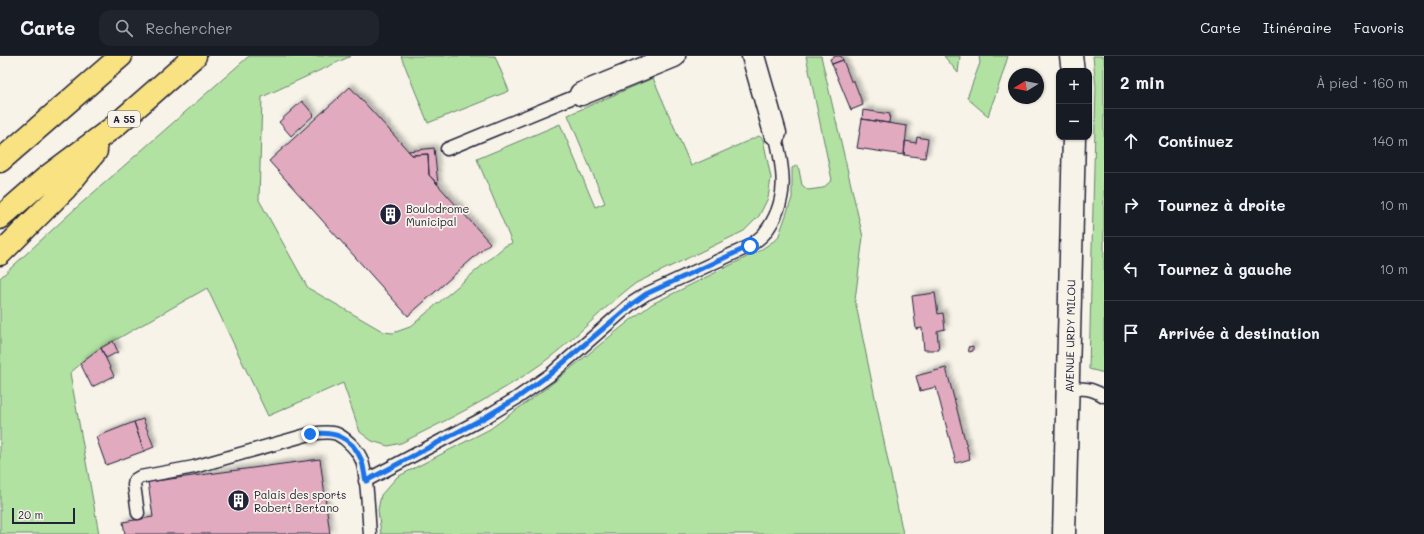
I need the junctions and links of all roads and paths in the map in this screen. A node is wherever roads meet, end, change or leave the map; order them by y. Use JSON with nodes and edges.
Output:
{"nodes":[{"id":1,"x":121,"y":56,"type":"edge"},
{"id":2,"x":195,"y":56,"type":"edge"},
{"id":3,"x":674,"y":56,"type":"edge"},
{"id":4,"x":753,"y":56,"type":"edge"},
{"id":5,"x":1071,"y":56,"type":"edge"},
{"id":6,"x":1073,"y":68,"type":"edge"},
{"id":7,"x":581,"y":94,"type":"joint"},
{"id":8,"x":775,"y":133,"type":"joint"},
{"id":9,"x":1074,"y":140,"type":"edge"},
{"id":10,"x":447,"y":149,"type":"dead end"},
{"id":11,"x":0,"y":161,"type":"edge"},
{"id":12,"x":57,"y":183,"type":"junction"},
{"id":13,"x":0,"y":218,"type":"edge"},
{"id":14,"x":0,"y":254,"type":"edge"},
{"id":15,"x":1068,"y":389,"type":"junction"},
{"id":16,"x":1104,"y":396,"type":"edge"},
{"id":17,"x":366,"y":481,"type":"junction"},
{"id":18,"x":138,"y":513,"type":"dead end"},
{"id":19,"x":370,"y":534,"type":"edge"},
{"id":20,"x":1064,"y":534,"type":"edge"}],
"edges":[{"from":1,"to":11,"type":"highway"},
{"from":2,"to":12,"type":"highway","number":"A 55"},
{"from":3,"to":7,"type":"street"},
{"from":4,"to":8,"type":"street"},
{"from":5,"to":6,"type":"street"},
{"from":7,"to":10,"type":"lane"},
{"from":8,"to":17,"type":"lane"},
{"from":9,"to":15,"type":"street","name":"AVENUE URDY MILOU"},
{"from":12,"to":13,"type":"highway","number":"A 55"},
{"from":12,"to":14,"type":"highway"},
{"from":15,"to":16,"type":"lane"},
{"from":15,"to":20,"type":"street","name":"AVENUE URDY MILOU"},
{"from":17,"to":18,"type":"lane"},
{"from":17,"to":19,"type":"lane"}]}
